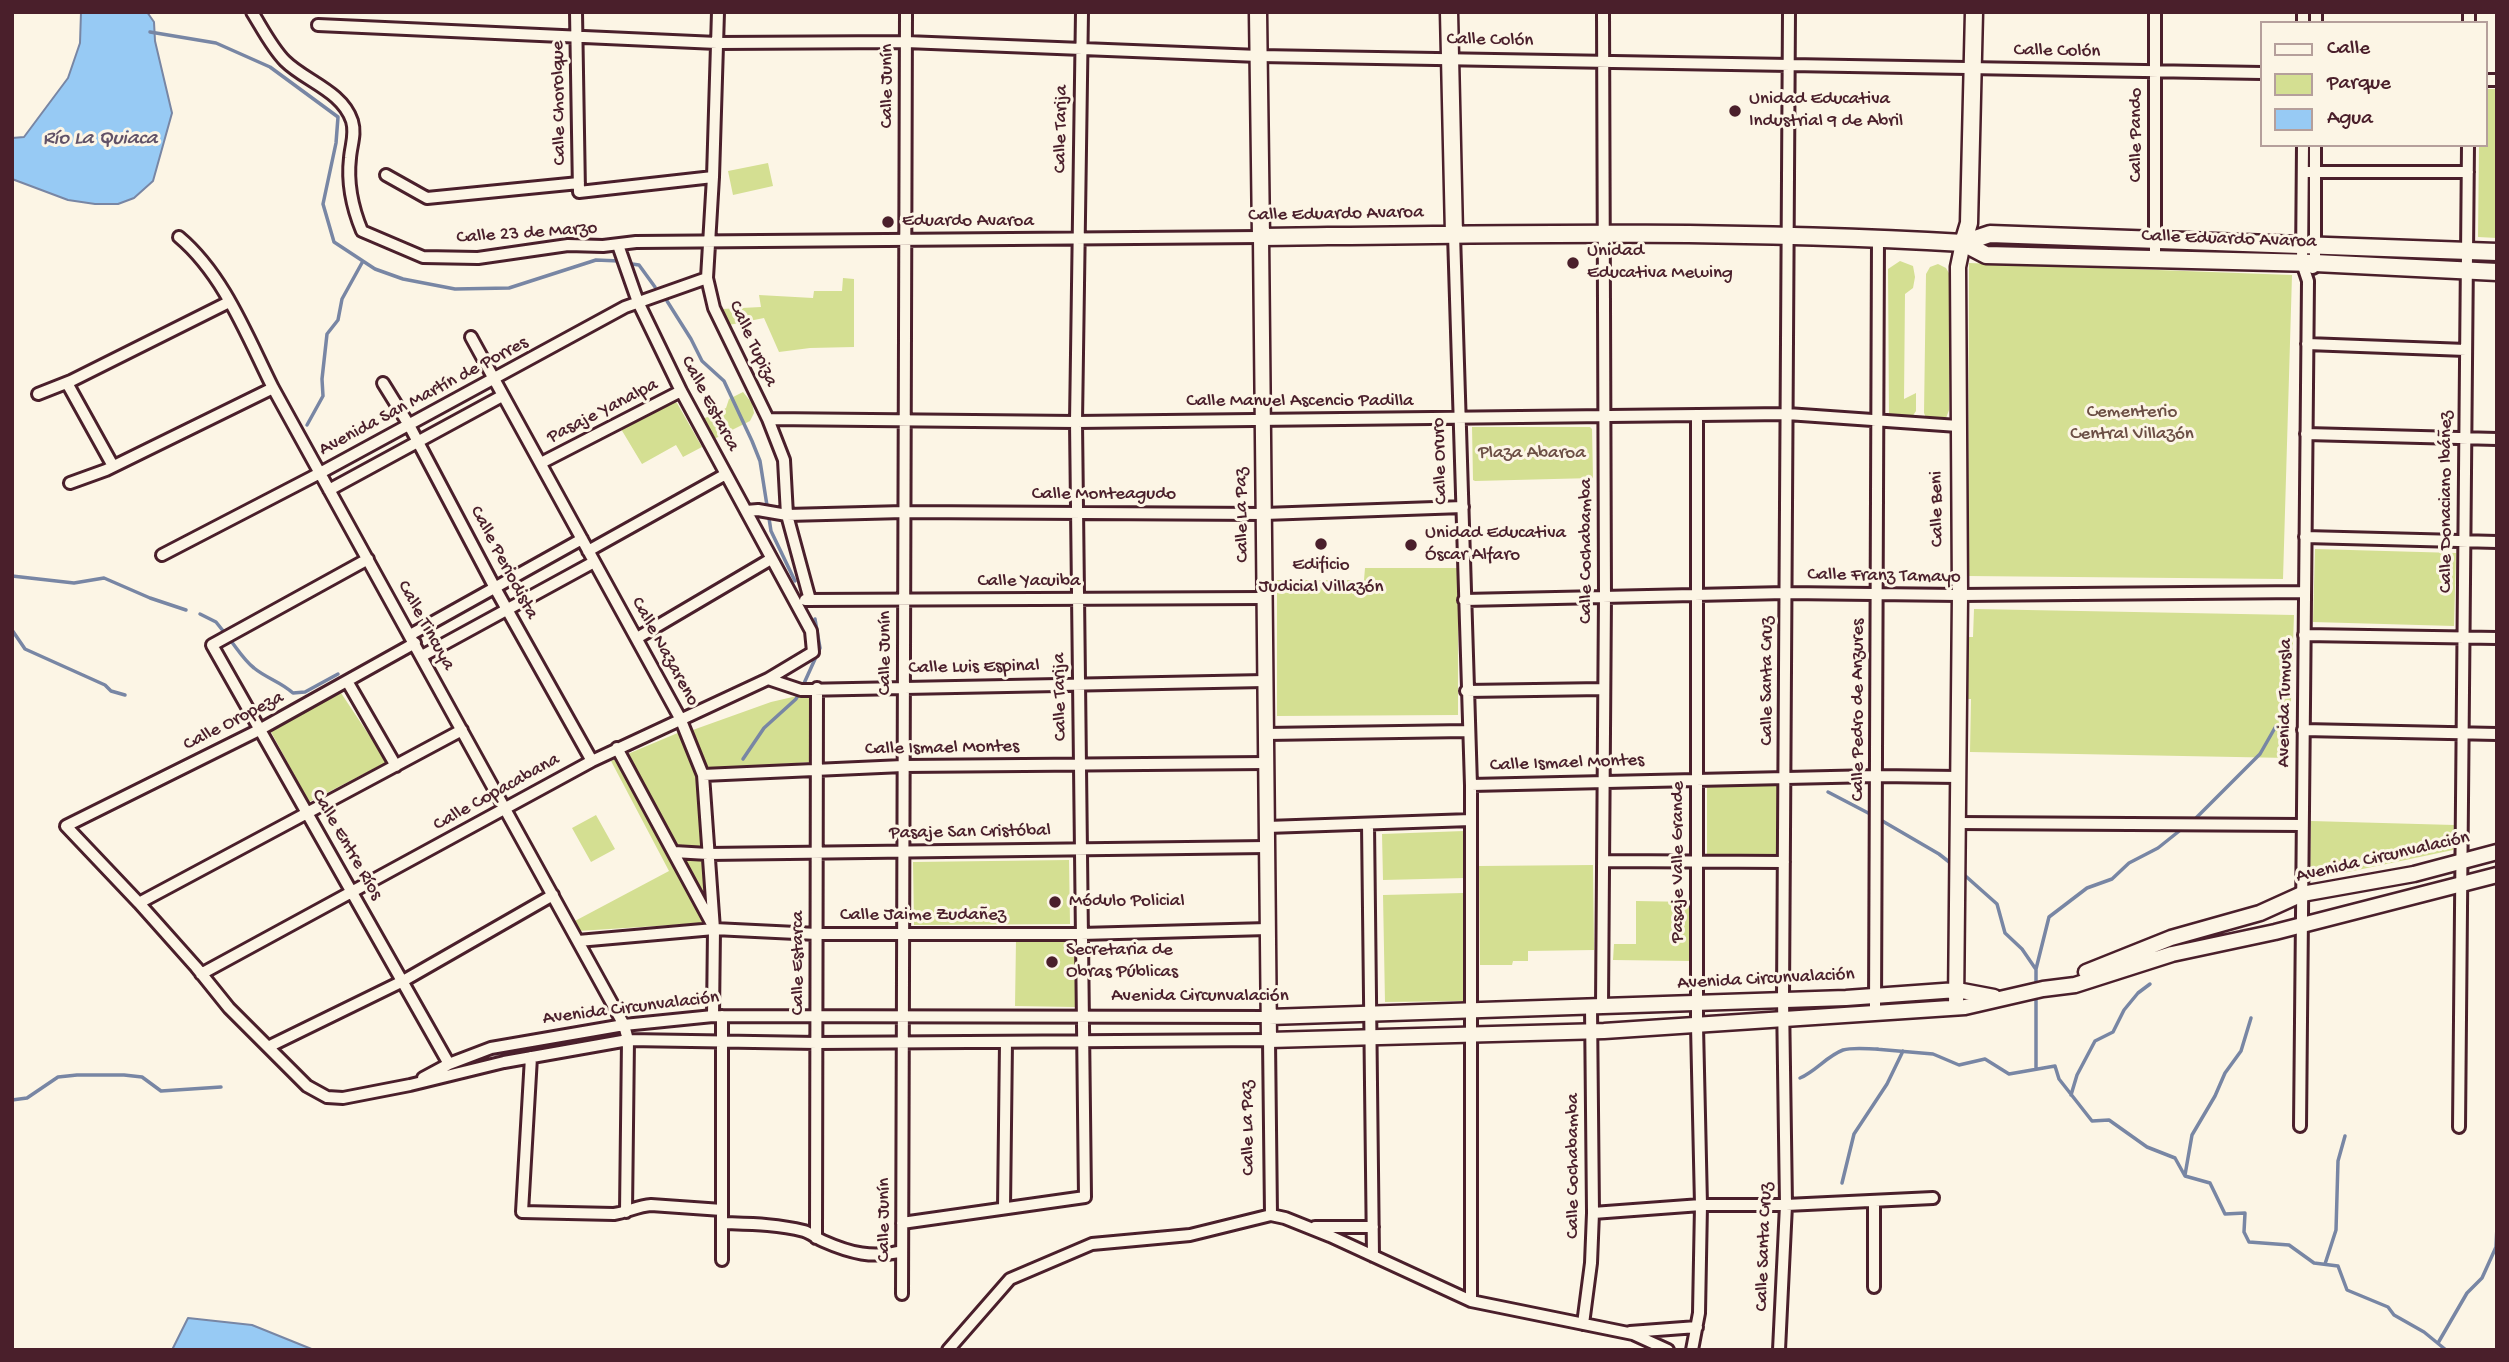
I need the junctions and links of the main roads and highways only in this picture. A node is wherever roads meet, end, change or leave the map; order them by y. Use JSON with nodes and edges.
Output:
{"nodes":[{"id":1,"x":1258,"y":12,"type":"edge"},
{"id":2,"x":1449,"y":12,"type":"edge"},
{"id":3,"x":1974,"y":12,"type":"edge"},
{"id":4,"x":1454,"y":234,"type":"junction"},
{"id":5,"x":1261,"y":237,"type":"joint"},
{"id":6,"x":1963,"y":243,"type":"junction"},
{"id":7,"x":2497,"y":252,"type":"edge"},
{"id":8,"x":2497,"y":271,"type":"edge"}],
"edges":[{"from":1,"to":5,"type":"main road","name":"Calle La Paz"},
{"from":2,"to":4,"type":"main road","name":"Calle Oruro"},
{"from":3,"to":6,"type":"main road","name":"Calle Beni"},
{"from":4,"to":5,"type":"main road","name":"Calle Eduardo Avaroa"},
{"from":4,"to":6,"type":"main road","name":"Calle Eduardo Avaroa"},
{"from":6,"to":7,"type":"main road","name":"Calle Eduardo Avaroa"},
{"from":6,"to":8,"type":"main road","name":"Calle Eduardo Avaroa"}]}
